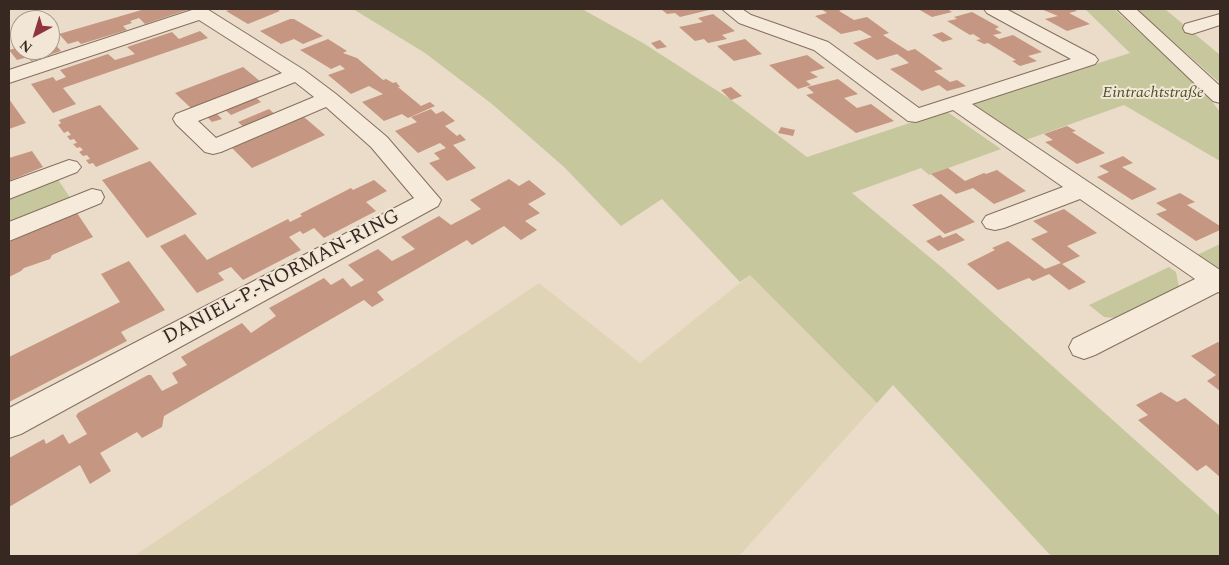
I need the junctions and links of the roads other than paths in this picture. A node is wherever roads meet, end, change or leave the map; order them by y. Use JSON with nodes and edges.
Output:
{"nodes":[{"id":1,"x":731,"y":9,"type":"edge"},
{"id":2,"x":993,"y":9,"type":"edge"},
{"id":3,"x":1126,"y":9,"type":"edge"},
{"id":4,"x":1220,"y":19,"type":"edge"},
{"id":5,"x":1192,"y":28,"type":"dead end"},
{"id":6,"x":296,"y":74,"type":"junction"},
{"id":7,"x":9,"y":77,"type":"edge"},
{"id":8,"x":1220,"y":97,"type":"edge"},
{"id":9,"x":330,"y":98,"type":"junction"},
{"id":10,"x":956,"y":102,"type":"junction"},
{"id":11,"x":69,"y":167,"type":"dead end"},
{"id":12,"x":1082,"y":189,"type":"junction"},
{"id":13,"x":9,"y":191,"type":"edge"},
{"id":14,"x":92,"y":197,"type":"dead end"},
{"id":15,"x":995,"y":222,"type":"dead end"},
{"id":16,"x":9,"y":232,"type":"edge"},
{"id":17,"x":1218,"y":282,"type":"edge"},
{"id":18,"x":1084,"y":347,"type":"dead end"},
{"id":19,"x":9,"y":424,"type":"edge"}],
"edges":[{"from":1,"to":10,"type":"street"},
{"from":2,"to":10,"type":"street"},
{"from":3,"to":8,"type":"street"},
{"from":4,"to":5,"type":"street"},
{"from":6,"to":7,"type":"street","name":"DANIEL-P.-NORMAN-RING"},
{"from":6,"to":9,"type":"street","name":"DANIEL-P.-NORMAN-RING"},
{"from":6,"to":9,"type":"street"},
{"from":9,"to":19,"type":"street","name":"DANIEL-P.-NORMAN-RING"},
{"from":10,"to":12,"type":"street"},
{"from":11,"to":13,"type":"street"},
{"from":12,"to":15,"type":"street"},
{"from":12,"to":17,"type":"street"},
{"from":14,"to":16,"type":"street"},
{"from":17,"to":18,"type":"street"}]}
